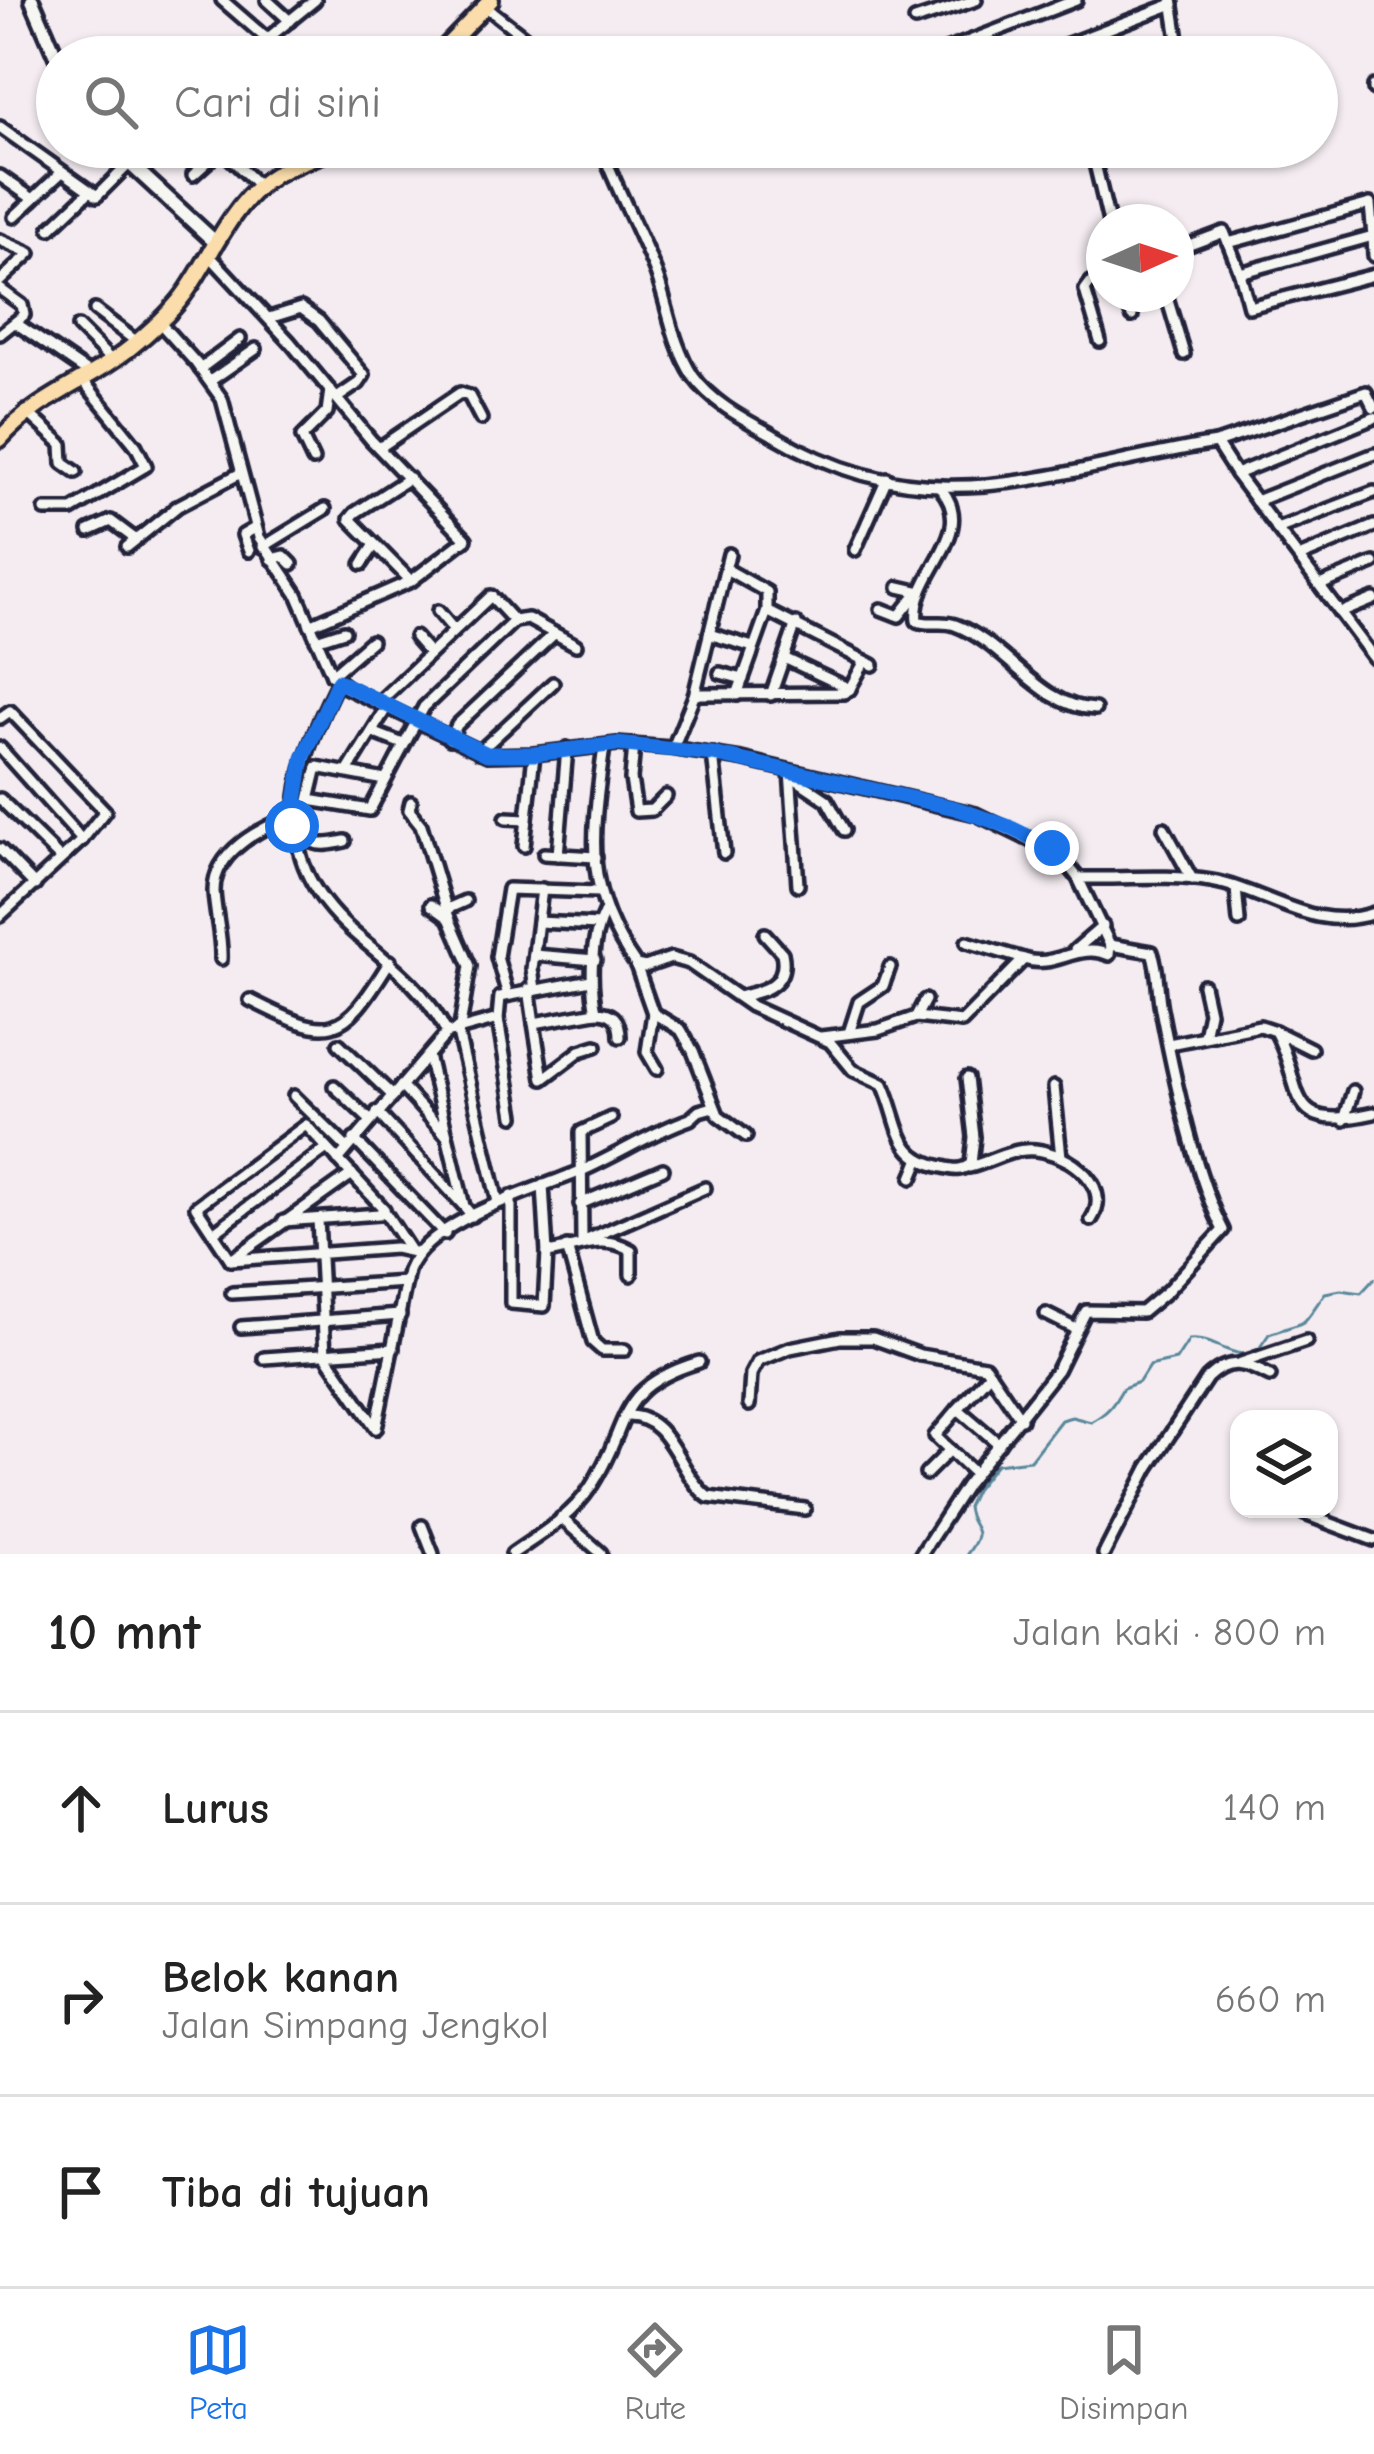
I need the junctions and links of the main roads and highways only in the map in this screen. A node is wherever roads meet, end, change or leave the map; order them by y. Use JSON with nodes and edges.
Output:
{"nodes":[{"id":1,"x":489,"y":3,"type":"edge"},
{"id":2,"x":457,"y":36,"type":"edge"},
{"id":3,"x":289,"y":168,"type":"edge"},
{"id":4,"x":2,"y":433,"type":"edge"}],
"edges":[{"from":1,"to":2,"type":"main road"},
{"from":3,"to":4,"type":"main road"}]}
